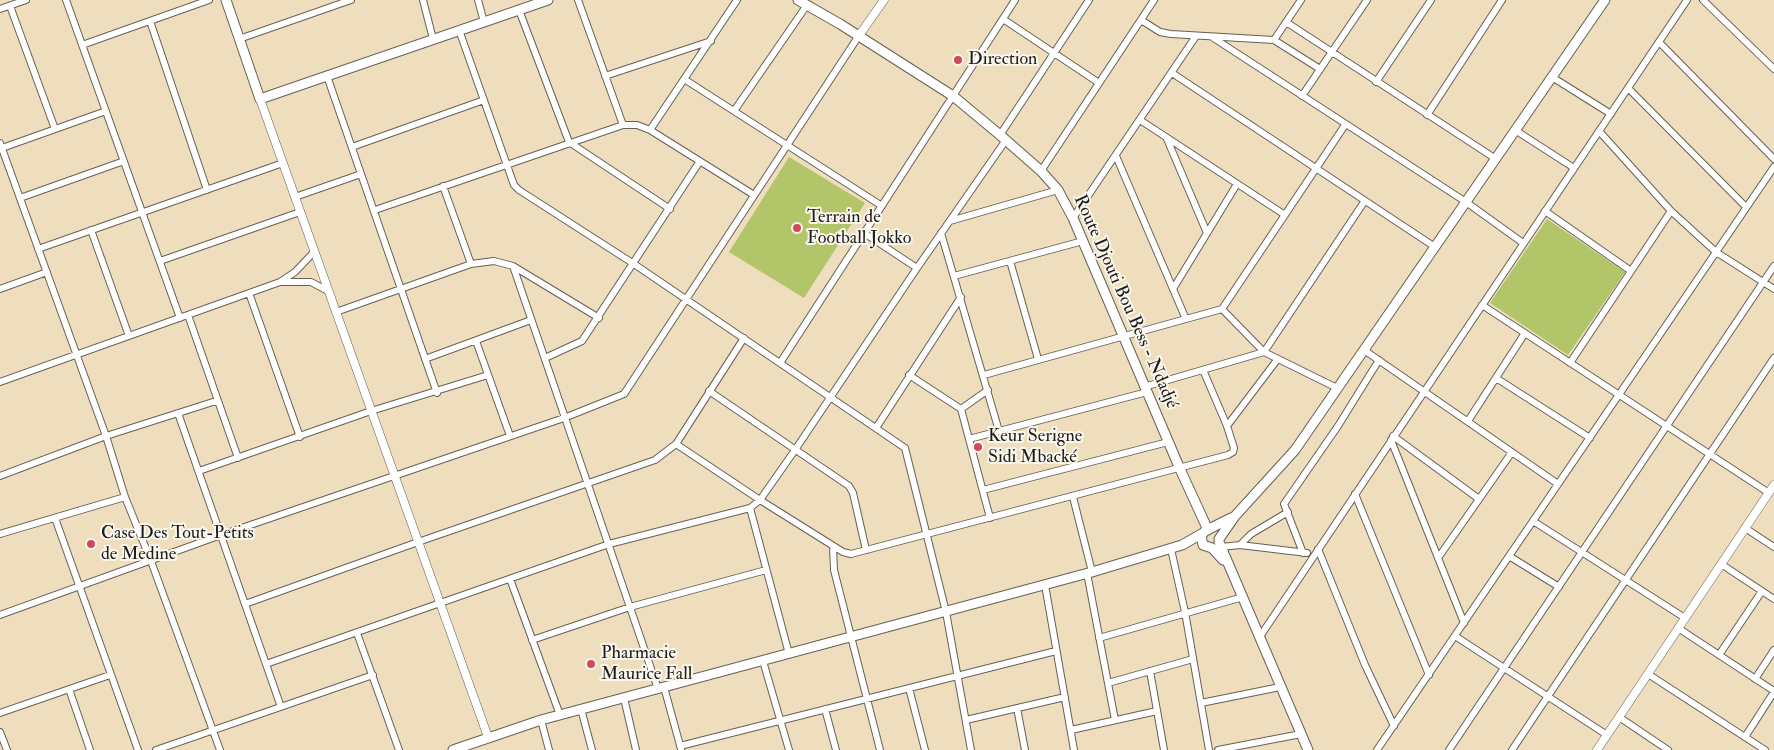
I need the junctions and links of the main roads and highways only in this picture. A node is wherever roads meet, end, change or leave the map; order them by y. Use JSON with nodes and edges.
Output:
{"nodes":[{"id":1,"x":226,"y":0,"type":"edge"},
{"id":2,"x":548,"y":0,"type":"edge"},
{"id":3,"x":798,"y":0,"type":"edge"},
{"id":4,"x":1605,"y":0,"type":"edge"},
{"id":5,"x":532,"y":2,"type":"edge"},
{"id":6,"x":812,"y":4,"type":"edge"},
{"id":7,"x":1235,"y":516,"type":"junction"},
{"id":8,"x":1207,"y":531,"type":"junction"},
{"id":9,"x":1215,"y":544,"type":"junction"},
{"id":10,"x":1182,"y":545,"type":"junction"},
{"id":11,"x":455,"y":750,"type":"edge"},
{"id":12,"x":1308,"y":750,"type":"edge"}],
"edges":[{"from":1,"to":5,"type":"main road"},
{"from":2,"to":5,"type":"main road"},
{"from":3,"to":6,"type":"main road","name":"Route Djouti Bou Bess - Ndadjé"},
{"from":4,"to":7,"type":"main road"},
{"from":6,"to":8,"type":"main road","name":"Route Djouti Bou Bess - Ndadjé"},
{"from":7,"to":8,"type":"main road"},
{"from":7,"to":9,"type":"main road"},
{"from":8,"to":9,"type":"main road"},
{"from":8,"to":9,"type":"main road"},
{"from":8,"to":10,"type":"main road"},
{"from":9,"to":10,"type":"main road"},
{"from":9,"to":12,"type":"main road"},
{"from":10,"to":11,"type":"main road"}]}
